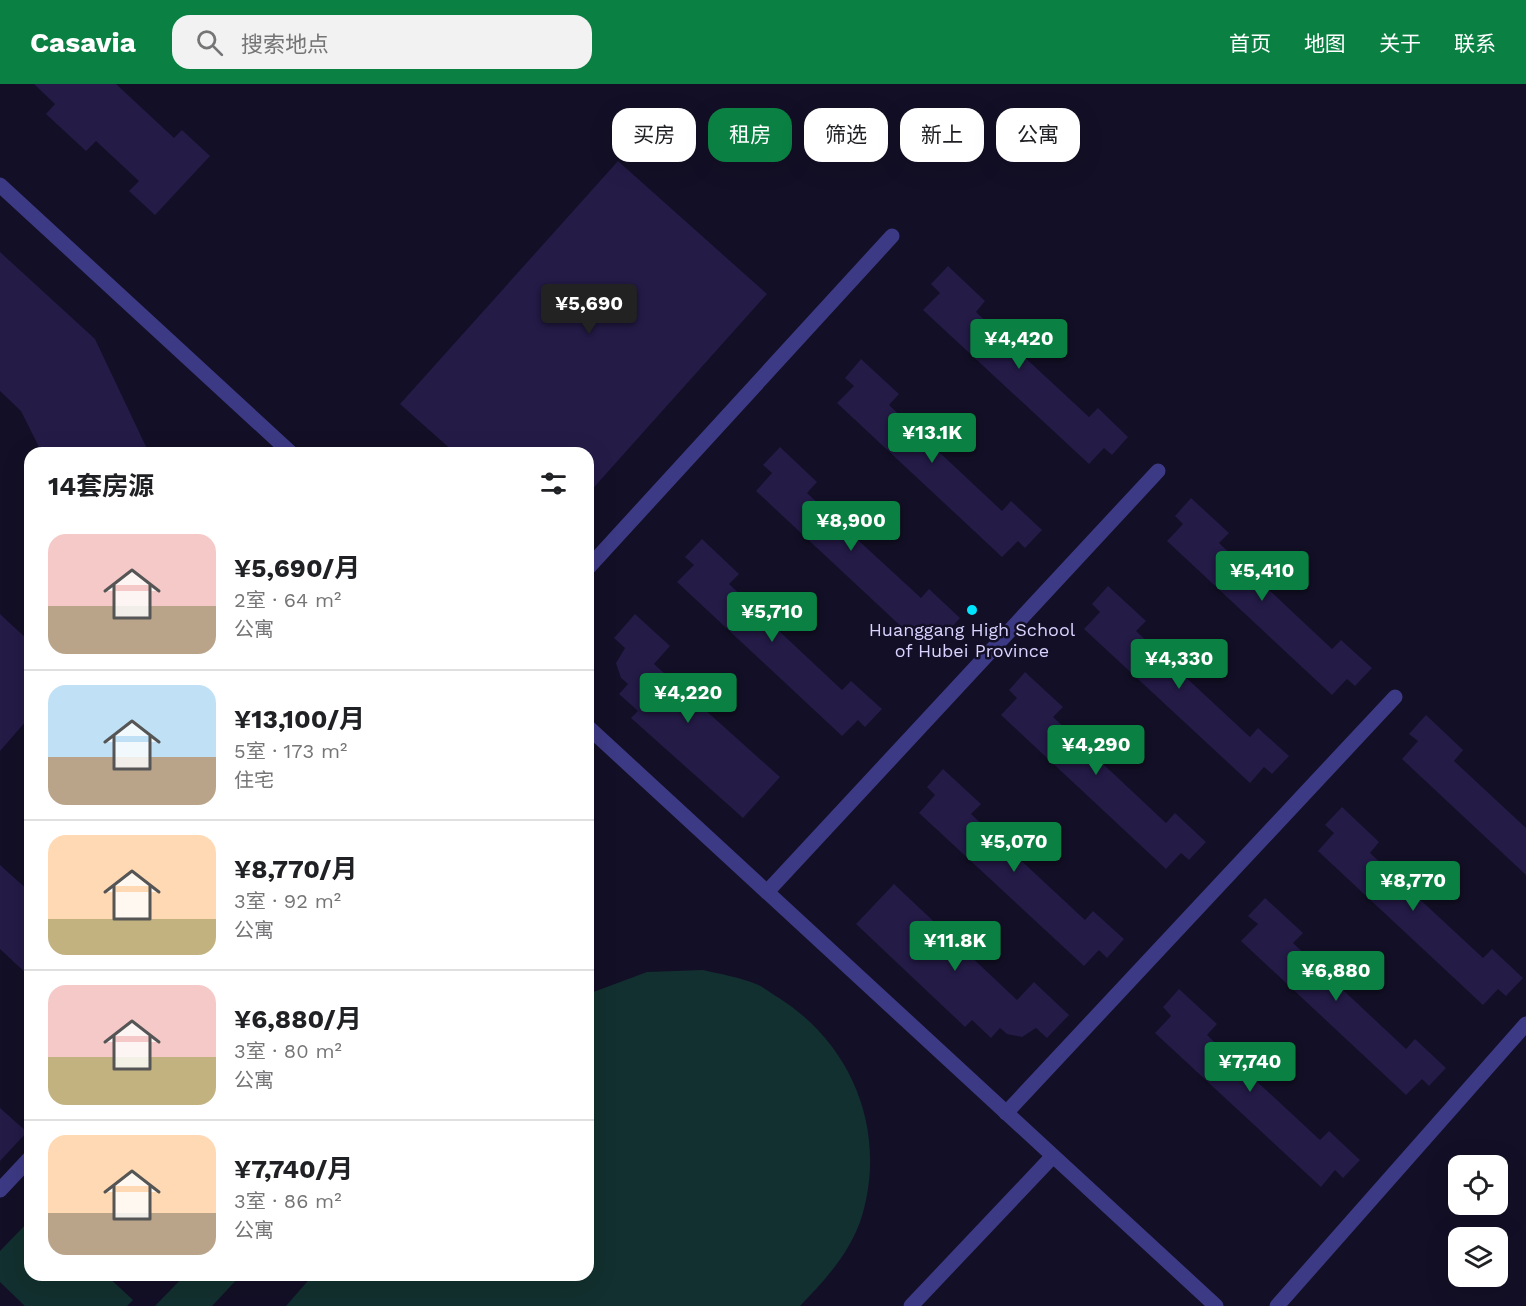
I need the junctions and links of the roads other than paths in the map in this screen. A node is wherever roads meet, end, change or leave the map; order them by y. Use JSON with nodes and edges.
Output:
{"nodes":[{"id":1,"x":0,"y":185,"type":"edge"},
{"id":2,"x":892,"y":236,"type":"dead end"},
{"id":3,"x":284,"y":447,"type":"edge"},
{"id":4,"x":1158,"y":471,"type":"dead end"},
{"id":5,"x":594,"y":561,"type":"edge"},
{"id":6,"x":1395,"y":697,"type":"dead end"},
{"id":7,"x":594,"y":733,"type":"edge"},
{"id":8,"x":767,"y":892,"type":"junction"},
{"id":9,"x":1526,"y":1024,"type":"edge"},
{"id":10,"x":1006,"y":1113,"type":"junction"},
{"id":11,"x":1053,"y":1156,"type":"junction"},
{"id":12,"x":24,"y":1164,"type":"edge"},
{"id":13,"x":0,"y":1190,"type":"edge"},
{"id":14,"x":911,"y":1306,"type":"edge"},
{"id":15,"x":1216,"y":1306,"type":"edge"},
{"id":16,"x":1277,"y":1306,"type":"edge"}],
"edges":[{"from":1,"to":3,"type":"lane"},
{"from":2,"to":5,"type":"lane"},
{"from":4,"to":8,"type":"lane"},
{"from":6,"to":10,"type":"lane"},
{"from":7,"to":8,"type":"lane"},
{"from":8,"to":10,"type":"lane"},
{"from":9,"to":16,"type":"lane"},
{"from":10,"to":11,"type":"lane"},
{"from":11,"to":14,"type":"lane"},
{"from":11,"to":15,"type":"lane"},
{"from":12,"to":13,"type":"lane"}]}
